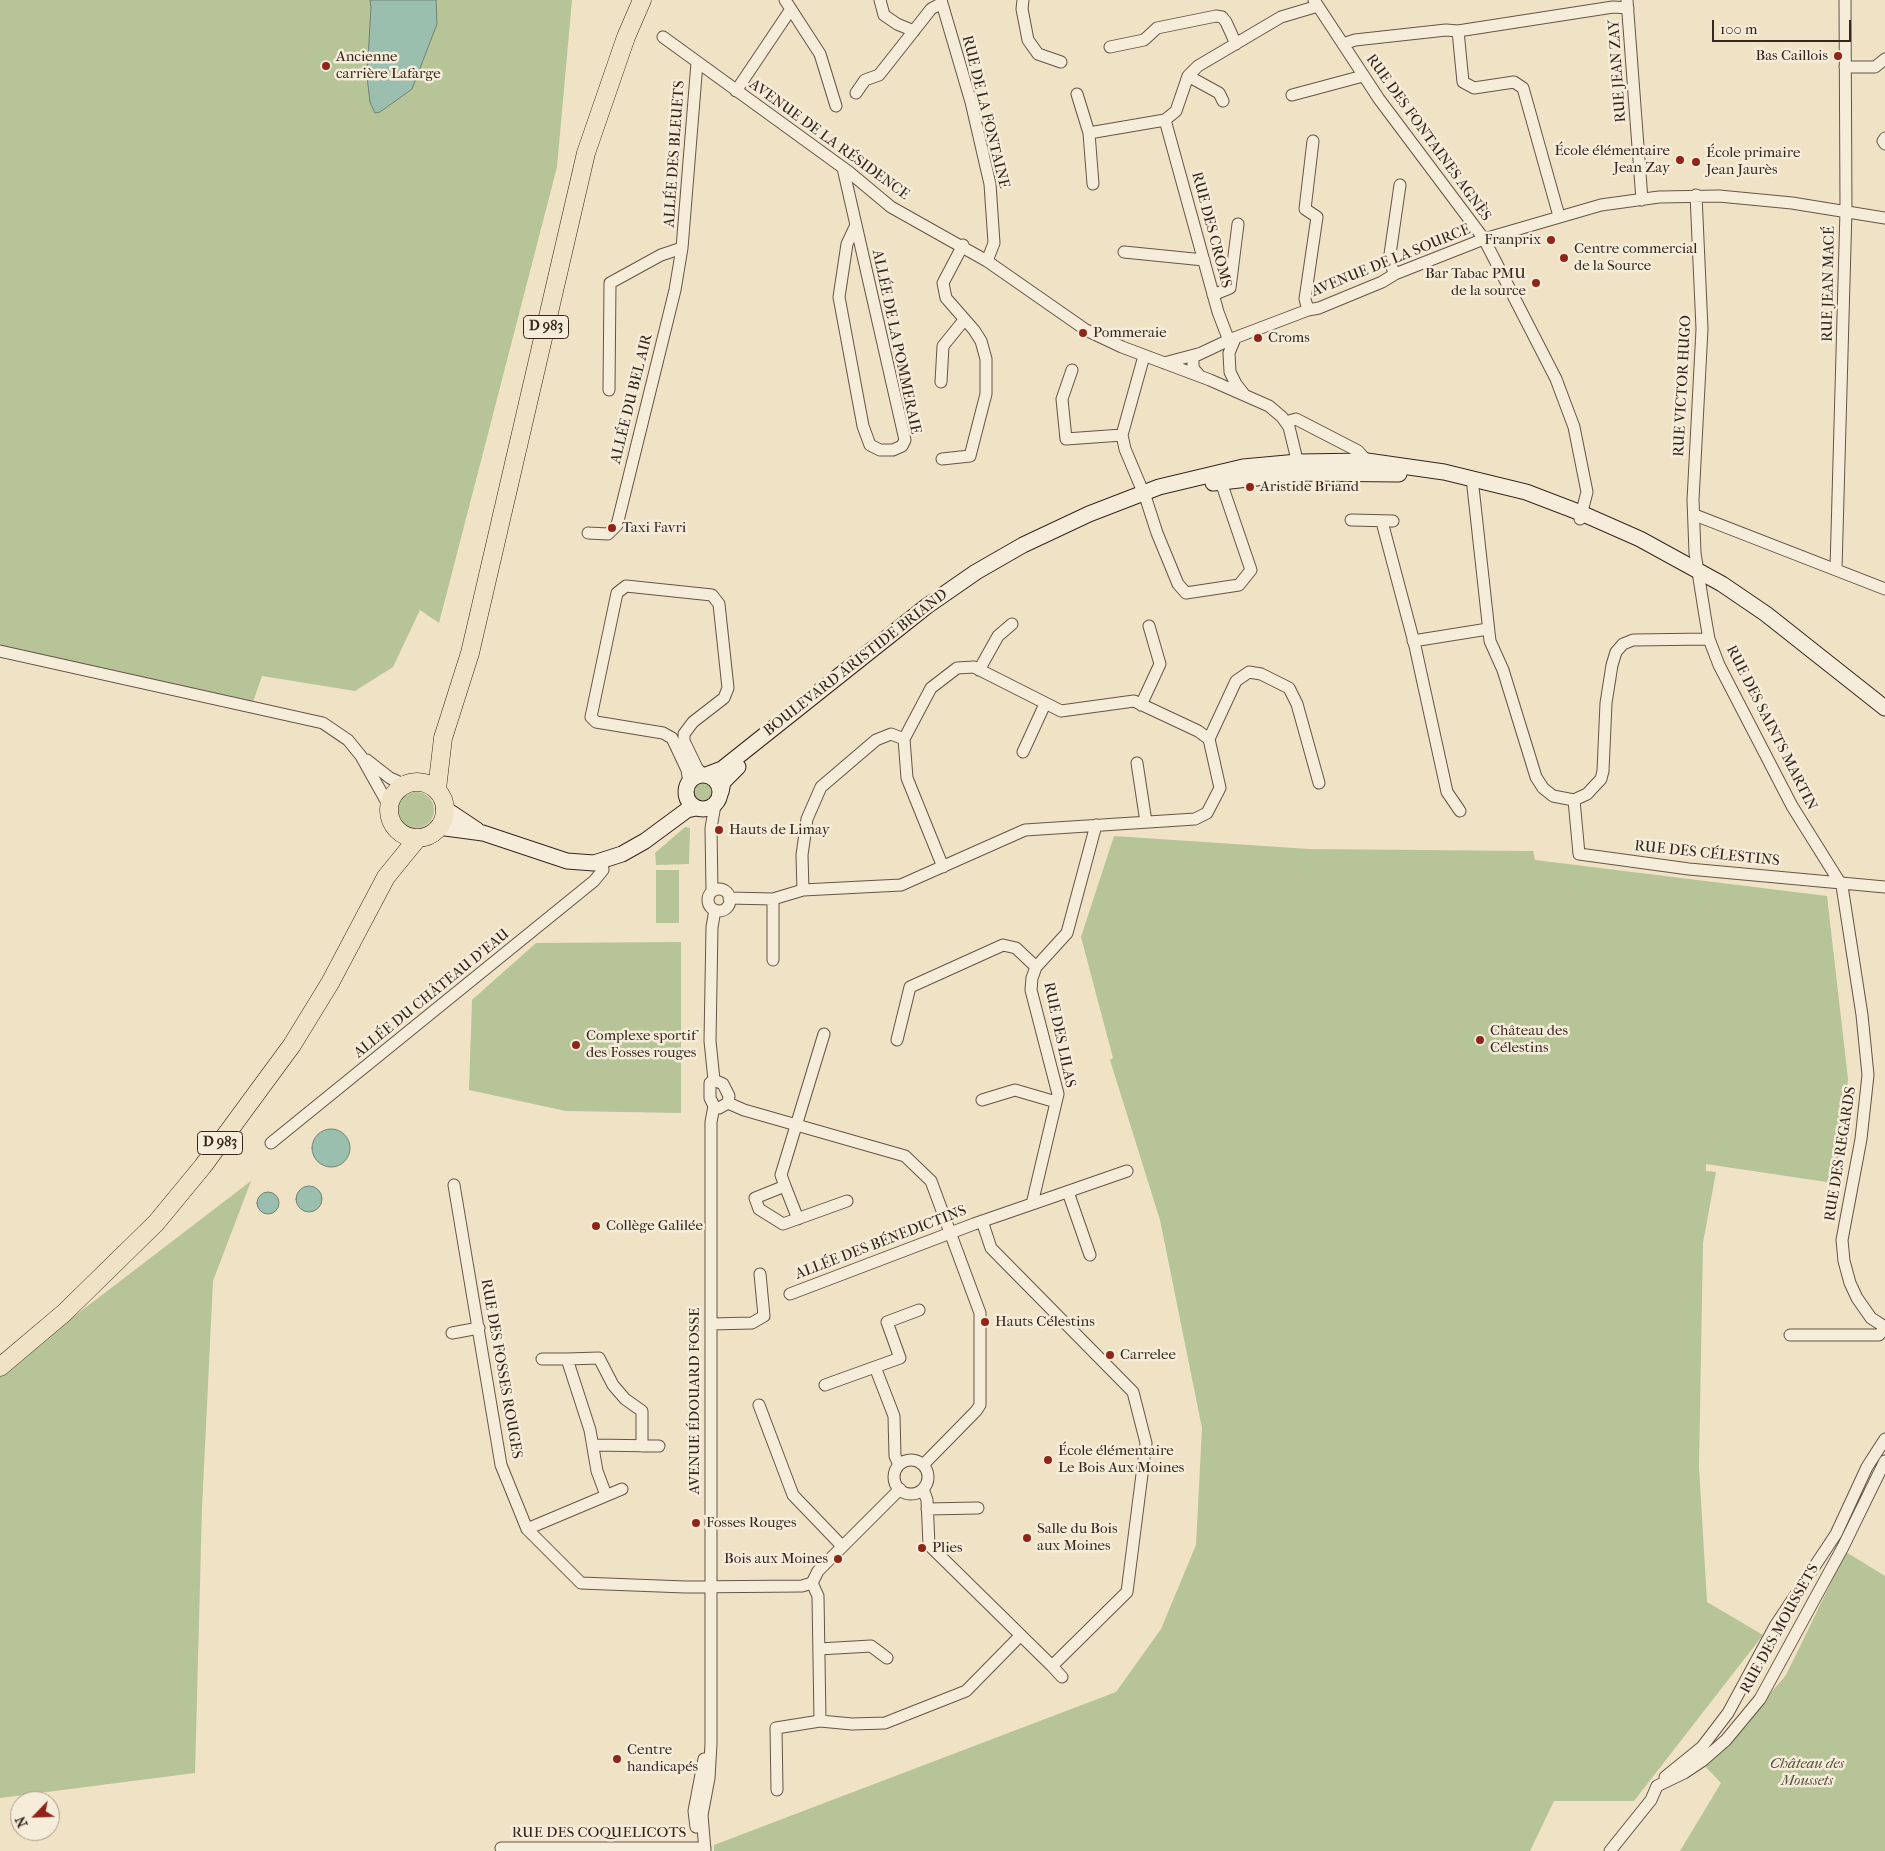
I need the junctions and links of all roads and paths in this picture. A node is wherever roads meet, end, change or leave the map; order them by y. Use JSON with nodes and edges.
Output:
{"nodes":[{"id":1,"x":642,"y":0,"type":"edge"},
{"id":2,"x":880,"y":0,"type":"edge"},
{"id":3,"x":1023,"y":0,"type":"edge"},
{"id":4,"x":1845,"y":0,"type":"edge"},
{"id":5,"x":941,"y":2,"type":"edge"},
{"id":6,"x":1316,"y":3,"type":"edge"},
{"id":7,"x":788,"y":4,"type":"edge"},
{"id":8,"x":1628,"y":4,"type":"edge"},
{"id":9,"x":914,"y":30,"type":"junction"},
{"id":10,"x":1458,"y":31,"type":"junction"},
{"id":11,"x":663,"y":37,"type":"dead end"},
{"id":12,"x":1236,"y":44,"type":"junction"},
{"id":13,"x":1343,"y":44,"type":"junction"},
{"id":14,"x":1110,"y":47,"type":"dead end"},
{"id":15,"x":1885,"y":59,"type":"edge"},
{"id":16,"x":1061,"y":62,"type":"dead end"},
{"id":17,"x":697,"y":63,"type":"junction"},
{"id":18,"x":1845,"y":67,"type":"junction"},
{"id":19,"x":1188,"y":76,"type":"junction"},
{"id":20,"x":1363,"y":76,"type":"junction"},
{"id":21,"x":736,"y":92,"type":"junction"},
{"id":22,"x":856,"y":93,"type":"dead end"},
{"id":23,"x":1077,"y":94,"type":"dead end"},
{"id":24,"x":1292,"y":95,"type":"dead end"},
{"id":25,"x":1223,"y":101,"type":"dead end"},
{"id":26,"x":836,"y":106,"type":"dead end"},
{"id":27,"x":1166,"y":120,"type":"junction"},
{"id":28,"x":1089,"y":133,"type":"junction"},
{"id":29,"x":1885,"y":138,"type":"edge"},
{"id":30,"x":1313,"y":140,"type":"dead end"},
{"id":31,"x":1885,"y":144,"type":"edge"},
{"id":32,"x":843,"y":168,"type":"junction"},
{"id":33,"x":1093,"y":184,"type":"dead end"},
{"id":34,"x":1400,"y":185,"type":"dead end"},
{"id":35,"x":1696,"y":195,"type":"junction"},
{"id":36,"x":1642,"y":200,"type":"junction"},
{"id":37,"x":1846,"y":210,"type":"junction"},
{"id":38,"x":1560,"y":216,"type":"junction"},
{"id":39,"x":1885,"y":218,"type":"edge"},
{"id":40,"x":1238,"y":224,"type":"dead end"},
{"id":41,"x":855,"y":226,"type":"junction"},
{"id":42,"x":1484,"y":239,"type":"junction"},
{"id":43,"x":963,"y":245,"type":"junction"},
{"id":44,"x":682,"y":248,"type":"junction"},
{"id":45,"x":1124,"y":252,"type":"dead end"},
{"id":46,"x":1204,"y":260,"type":"junction"},
{"id":47,"x":988,"y":261,"type":"junction"},
{"id":48,"x":1395,"y":274,"type":"junction"},
{"id":49,"x":1213,"y":295,"type":"junction"},
{"id":50,"x":1308,"y":310,"type":"junction"},
{"id":51,"x":964,"y":320,"type":"junction"},
{"id":52,"x":1231,"y":349,"type":"junction"},
{"id":53,"x":1198,"y":354,"type":"junction"},
{"id":54,"x":1144,"y":356,"type":"junction"},
{"id":55,"x":1164,"y":363,"type":"junction"},
{"id":56,"x":1072,"y":370,"type":"dead end"},
{"id":57,"x":1205,"y":378,"type":"junction"},
{"id":58,"x":941,"y":382,"type":"dead end"},
{"id":59,"x":609,"y":390,"type":"dead end"},
{"id":60,"x":1244,"y":394,"type":"junction"},
{"id":61,"x":1286,"y":422,"type":"junction"},
{"id":62,"x":1122,"y":435,"type":"junction"},
{"id":63,"x":1363,"y":456,"type":"junction"},
{"id":64,"x":942,"y":459,"type":"dead end"},
{"id":65,"x":1299,"y":467,"type":"junction"},
{"id":66,"x":1473,"y":481,"type":"junction"},
{"id":67,"x":1221,"y":482,"type":"junction"},
{"id":68,"x":1145,"y":496,"type":"junction"},
{"id":69,"x":1695,"y":515,"type":"junction"},
{"id":70,"x":1581,"y":516,"type":"junction"},
{"id":71,"x":1351,"y":520,"type":"dead end"},
{"id":72,"x":588,"y":533,"type":"dead end"},
{"id":73,"x":1836,"y":569,"type":"junction"},
{"id":74,"x":1699,"y":574,"type":"junction"},
{"id":75,"x":1885,"y":589,"type":"edge"},
{"id":76,"x":1012,"y":624,"type":"dead end"},
{"id":77,"x":1149,"y":626,"type":"dead end"},
{"id":78,"x":1488,"y":629,"type":"junction"},
{"id":79,"x":1709,"y":639,"type":"junction"},
{"id":80,"x":1413,"y":641,"type":"junction"},
{"id":81,"x":0,"y":652,"type":"edge"},
{"id":82,"x":979,"y":670,"type":"junction"},
{"id":83,"x":1045,"y":704,"type":"junction"},
{"id":84,"x":1141,"y":704,"type":"junction"},
{"id":85,"x":1885,"y":708,"type":"edge"},
{"id":86,"x":1885,"y":714,"type":"edge"},
{"id":87,"x":443,"y":738,"type":"junction"},
{"id":88,"x":904,"y":739,"type":"junction"},
{"id":89,"x":1209,"y":739,"type":"junction"},
{"id":90,"x":1023,"y":752,"type":"dead end"},
{"id":91,"x":361,"y":756,"type":"junction"},
{"id":92,"x":1138,"y":762,"type":"dead end"},
{"id":93,"x":696,"y":781,"type":"junction"},
{"id":94,"x":408,"y":783,"type":"junction"},
{"id":95,"x":1320,"y":783,"type":"dead end"},
{"id":96,"x":437,"y":789,"type":"junction"},
{"id":97,"x":1574,"y":800,"type":"junction"},
{"id":98,"x":708,"y":803,"type":"junction"},
{"id":99,"x":389,"y":806,"type":"junction"},
{"id":100,"x":444,"y":808,"type":"junction"},
{"id":101,"x":1460,"y":811,"type":"dead end"},
{"id":102,"x":1146,"y":822,"type":"junction"},
{"id":103,"x":1096,"y":825,"type":"junction"},
{"id":104,"x":438,"y":827,"type":"junction"},
{"id":105,"x":396,"y":830,"type":"junction"},
{"id":106,"x":483,"y":833,"type":"junction"},
{"id":107,"x":417,"y":838,"type":"junction"},
{"id":108,"x":628,"y":851,"type":"junction"},
{"id":109,"x":602,"y":861,"type":"junction"},
{"id":110,"x":943,"y":866,"type":"junction"},
{"id":111,"x":386,"y":877,"type":"junction"},
{"id":112,"x":1840,"y":883,"type":"junction"},
{"id":113,"x":1885,"y":887,"type":"edge"},
{"id":114,"x":803,"y":890,"type":"junction"},
{"id":115,"x":712,"y":892,"type":"junction"},
{"id":116,"x":729,"y":898,"type":"junction"},
{"id":117,"x":773,"y":899,"type":"junction"},
{"id":118,"x":715,"y":910,"type":"junction"},
{"id":119,"x":773,"y":960,"type":"dead end"},
{"id":120,"x":1036,"y":967,"type":"junction"},
{"id":121,"x":824,"y":1034,"type":"dead end"},
{"id":122,"x":897,"y":1040,"type":"dead end"},
{"id":123,"x":714,"y":1080,"type":"junction"},
{"id":124,"x":982,"y":1100,"type":"dead end"},
{"id":125,"x":1056,"y":1102,"type":"junction"},
{"id":126,"x":728,"y":1103,"type":"junction"},
{"id":127,"x":714,"y":1106,"type":"junction"},
{"id":128,"x":797,"y":1125,"type":"junction"},
{"id":129,"x":271,"y":1143,"type":"dead end"},
{"id":130,"x":1127,"y":1171,"type":"dead end"},
{"id":131,"x":454,"y":1185,"type":"dead end"},
{"id":132,"x":786,"y":1186,"type":"junction"},
{"id":133,"x":1068,"y":1192,"type":"junction"},
{"id":134,"x":847,"y":1201,"type":"dead end"},
{"id":135,"x":1032,"y":1204,"type":"junction"},
{"id":136,"x":798,"y":1219,"type":"junction"},
{"id":137,"x":982,"y":1221,"type":"junction"},
{"id":138,"x":950,"y":1234,"type":"junction"},
{"id":139,"x":1090,"y":1255,"type":"dead end"},
{"id":140,"x":760,"y":1274,"type":"dead end"},
{"id":141,"x":790,"y":1294,"type":"dead end"},
{"id":142,"x":919,"y":1310,"type":"dead end"},
{"id":143,"x":711,"y":1324,"type":"junction"},
{"id":144,"x":479,"y":1328,"type":"junction"},
{"id":145,"x":1885,"y":1328,"type":"edge"},
{"id":146,"x":452,"y":1333,"type":"dead end"},
{"id":147,"x":1790,"y":1335,"type":"dead end"},
{"id":148,"x":542,"y":1359,"type":"dead end"},
{"id":149,"x":568,"y":1359,"type":"junction"},
{"id":150,"x":0,"y":1367,"type":"edge"},
{"id":151,"x":875,"y":1367,"type":"junction"},
{"id":152,"x":824,"y":1385,"type":"dead end"},
{"id":153,"x":759,"y":1404,"type":"dead end"},
{"id":154,"x":1885,"y":1439,"type":"edge"},
{"id":155,"x":593,"y":1445,"type":"junction"},
{"id":156,"x":642,"y":1446,"type":"junction"},
{"id":157,"x":659,"y":1446,"type":"dead end"},
{"id":158,"x":1885,"y":1461,"type":"edge"},
{"id":159,"x":899,"y":1465,"type":"junction"},
{"id":160,"x":923,"y":1465,"type":"junction"},
{"id":161,"x":923,"y":1488,"type":"junction"},
{"id":162,"x":900,"y":1489,"type":"junction"},
{"id":163,"x":622,"y":1490,"type":"dead end"},
{"id":164,"x":606,"y":1495,"type":"junction"},
{"id":165,"x":978,"y":1508,"type":"dead end"},
{"id":166,"x":927,"y":1509,"type":"junction"},
{"id":167,"x":527,"y":1529,"type":"junction"},
{"id":168,"x":842,"y":1546,"type":"junction"},
{"id":169,"x":812,"y":1583,"type":"junction"},
{"id":170,"x":710,"y":1585,"type":"junction"},
{"id":171,"x":1020,"y":1636,"type":"junction"},
{"id":172,"x":819,"y":1648,"type":"junction"},
{"id":173,"x":887,"y":1658,"type":"dead end"},
{"id":174,"x":1052,"y":1666,"type":"junction"},
{"id":175,"x":1062,"y":1677,"type":"dead end"},
{"id":176,"x":820,"y":1721,"type":"junction"},
{"id":177,"x":1657,"y":1786,"type":"junction"},
{"id":178,"x":777,"y":1790,"type":"dead end"},
{"id":179,"x":501,"y":1848,"type":"dead end"},
{"id":180,"x":702,"y":1850,"type":"edge"},
{"id":181,"x":1610,"y":1851,"type":"edge"}],
"edges":[{"from":1,"to":87,"type":"main road","number":"D 983"},
{"from":2,"to":9,"type":"street"},
{"from":3,"to":16,"type":"street"},
{"from":4,"to":18,"type":"street","name":"RUE JEAN MACÉ"},
{"from":5,"to":9,"type":"street"},
{"from":5,"to":47,"type":"street","name":"RUE DE LA FONTAINE"},
{"from":6,"to":12,"type":"street"},
{"from":6,"to":13,"type":"street","name":"RUE DES FONTAINES AGNÈS"},
{"from":7,"to":21,"type":"street"},
{"from":7,"to":26,"type":"street"},
{"from":8,"to":10,"type":"street"},
{"from":8,"to":36,"type":"street","name":"RUE JEAN ZAY"},
{"from":9,"to":22,"type":"street"},
{"from":10,"to":13,"type":"street"},
{"from":10,"to":38,"type":"street"},
{"from":11,"to":17,"type":"street","name":"AVENUE DE LA RÉSIDENCE"},
{"from":12,"to":14,"type":"street"},
{"from":12,"to":19,"type":"street"},
{"from":13,"to":20,"type":"street","name":"RUE DES FONTAINES AGNÈS"},
{"from":15,"to":18,"type":"street"},
{"from":17,"to":21,"type":"street","name":"AVENUE DE LA RÉSIDENCE"},
{"from":17,"to":44,"type":"street","name":"ALLÉE DES BLEUETS"},
{"from":18,"to":37,"type":"street","name":"RUE JEAN MACÉ"},
{"from":19,"to":25,"type":"street"},
{"from":19,"to":27,"type":"street"},
{"from":20,"to":24,"type":"street"},
{"from":20,"to":42,"type":"street","name":"RUE DES FONTAINES AGNÈS"},
{"from":21,"to":32,"type":"street","name":"AVENUE DE LA RÉSIDENCE"},
{"from":23,"to":28,"type":"street"},
{"from":27,"to":28,"type":"street"},
{"from":27,"to":46,"type":"street","name":"RUE DES CROMS"},
{"from":28,"to":33,"type":"street"},
{"from":29,"to":31,"type":"street"},
{"from":30,"to":50,"type":"street"},
{"from":32,"to":41,"type":"street","name":"ALLÉE DE LA POMMERAIE"},
{"from":32,"to":43,"type":"street","name":"AVENUE DE LA RÉSIDENCE"},
{"from":34,"to":48,"type":"street"},
{"from":35,"to":36,"type":"street","name":"AVENUE DE LA SOURCE"},
{"from":35,"to":37,"type":"street","name":"AVENUE DE LA SOURCE"},
{"from":35,"to":69,"type":"street","name":"RUE VICTOR HUGO"},
{"from":36,"to":38,"type":"street","name":"AVENUE DE LA SOURCE"},
{"from":37,"to":39,"type":"street","name":"AVENUE DE LA SOURCE"},
{"from":37,"to":73,"type":"street","name":"RUE JEAN MACÉ"},
{"from":38,"to":42,"type":"street","name":"AVENUE DE LA SOURCE"},
{"from":40,"to":49,"type":"street"},
{"from":41,"to":41,"type":"street","name":"ALLÉE DE LA POMMERAIE"},
{"from":42,"to":48,"type":"street","name":"AVENUE DE LA SOURCE"},
{"from":42,"to":70,"type":"street","name":"RUE DES FONTAINES AGNÈS"},
{"from":43,"to":47,"type":"street","name":"AVENUE DE LA RÉSIDENCE"},
{"from":43,"to":51,"type":"street"},
{"from":44,"to":59,"type":"street"},
{"from":44,"to":72,"type":"street","name":"ALLÉE DU BEL AIR"},
{"from":45,"to":46,"type":"street"},
{"from":46,"to":49,"type":"street","name":"RUE DES CROMS"},
{"from":47,"to":54,"type":"street","name":"AVENUE DE LA RÉSIDENCE"},
{"from":48,"to":50,"type":"street","name":"AVENUE DE LA SOURCE"},
{"from":49,"to":52,"type":"street","name":"RUE DES CROMS"},
{"from":50,"to":52,"type":"street","name":"AVENUE DE LA SOURCE"},
{"from":51,"to":58,"type":"street"},
{"from":51,"to":64,"type":"street"},
{"from":52,"to":53,"type":"street","name":"AVENUE DE LA SOURCE"},
{"from":52,"to":57,"type":"street","name":"AVENUE DE LA SOURCE"},
{"from":52,"to":60,"type":"street"},
{"from":53,"to":55,"type":"street"},
{"from":53,"to":57,"type":"street"},
{"from":54,"to":55,"type":"street","name":"AVENUE DE LA RÉSIDENCE"},
{"from":54,"to":62,"type":"street"},
{"from":55,"to":57,"type":"street","name":"AVENUE DE LA RÉSIDENCE"},
{"from":56,"to":62,"type":"street"},
{"from":57,"to":60,"type":"street","name":"AVENUE DE LA RÉSIDENCE"},
{"from":60,"to":61,"type":"street","name":"AVENUE DE LA RÉSIDENCE"},
{"from":61,"to":63,"type":"street"},
{"from":61,"to":65,"type":"street","name":"AVENUE DE LA RÉSIDENCE"},
{"from":62,"to":68,"type":"street"},
{"from":63,"to":65,"type":"main road","name":"BOULEVARD ARISTIDE BRIAND"},
{"from":63,"to":66,"type":"main road","name":"BOULEVARD ARISTIDE BRIAND"},
{"from":65,"to":66,"type":"main road","name":"BOULEVARD ARISTIDE BRIAND"},
{"from":65,"to":67,"type":"main road","name":"BOULEVARD ARISTIDE BRIAND"},
{"from":65,"to":68,"type":"main road","name":"BOULEVARD ARISTIDE BRIAND"},
{"from":66,"to":70,"type":"main road","name":"BOULEVARD ARISTIDE BRIAND"},
{"from":66,"to":78,"type":"street"},
{"from":67,"to":68,"type":"main road","name":"BOULEVARD ARISTIDE BRIAND"},
{"from":67,"to":68,"type":"street"},
{"from":68,"to":93,"type":"main road","name":"BOULEVARD ARISTIDE BRIAND"},
{"from":68,"to":98,"type":"main road","name":"BOULEVARD ARISTIDE BRIAND"},
{"from":69,"to":73,"type":"street"},
{"from":69,"to":74,"type":"street","name":"RUE VICTOR HUGO"},
{"from":70,"to":74,"type":"main road","name":"BOULEVARD ARISTIDE BRIAND"},
{"from":71,"to":80,"type":"street"},
{"from":73,"to":75,"type":"street"},
{"from":74,"to":79,"type":"street","name":"RUE DES SAINTS MARTIN"},
{"from":74,"to":85,"type":"main road","name":"BOULEVARD ARISTIDE BRIAND"},
{"from":74,"to":86,"type":"main road","name":"BOULEVARD ARISTIDE BRIAND"},
{"from":76,"to":82,"type":"street"},
{"from":77,"to":84,"type":"street"},
{"from":78,"to":80,"type":"street"},
{"from":78,"to":97,"type":"street"},
{"from":79,"to":97,"type":"street"},
{"from":79,"to":112,"type":"street","name":"RUE DES SAINTS MARTIN"},
{"from":80,"to":101,"type":"street"},
{"from":81,"to":91,"type":"street"},
{"from":82,"to":83,"type":"street"},
{"from":82,"to":88,"type":"street"},
{"from":83,"to":84,"type":"street"},
{"from":83,"to":90,"type":"street"},
{"from":84,"to":89,"type":"street"},
{"from":87,"to":94,"type":"main road","number":"D 983"},
{"from":87,"to":96,"type":"main road","number":"D 983"},
{"from":88,"to":110,"type":"street"},
{"from":88,"to":114,"type":"street"},
{"from":89,"to":95,"type":"street"},
{"from":89,"to":102,"type":"street"},
{"from":91,"to":94,"type":"street"},
{"from":91,"to":99,"type":"street"},
{"from":92,"to":102,"type":"street"},
{"from":93,"to":93,"type":"street"},
{"from":93,"to":98,"type":"main road"},
{"from":93,"to":98,"type":"main road"},
{"from":93,"to":108,"type":"main road","name":"BOULEVARD ARISTIDE BRIAND"},
{"from":94,"to":96,"type":"main road"},
{"from":94,"to":99,"type":"main road"},
{"from":96,"to":100,"type":"main road"},
{"from":97,"to":112,"type":"street","name":"RUE DES CÉLESTINS"},
{"from":98,"to":108,"type":"main road","name":"BOULEVARD ARISTIDE BRIAND"},
{"from":98,"to":115,"type":"street"},
{"from":99,"to":105,"type":"main road"},
{"from":100,"to":104,"type":"main road"},
{"from":100,"to":106,"type":"main road","name":"BOULEVARD ARISTIDE BRIAND"},
{"from":102,"to":103,"type":"street"},
{"from":103,"to":110,"type":"street"},
{"from":103,"to":120,"type":"street"},
{"from":104,"to":106,"type":"main road","name":"BOULEVARD ARISTIDE BRIAND"},
{"from":104,"to":107,"type":"main road"},
{"from":105,"to":107,"type":"main road"},
{"from":105,"to":111,"type":"main road","number":"D 983"},
{"from":106,"to":109,"type":"main road","name":"BOULEVARD ARISTIDE BRIAND"},
{"from":107,"to":111,"type":"main road","number":"D 983"},
{"from":108,"to":109,"type":"main road","name":"BOULEVARD ARISTIDE BRIAND"},
{"from":109,"to":129,"type":"street","name":"ALLÉE DU CHÂTEAU D'EAU"},
{"from":110,"to":114,"type":"street"},
{"from":111,"to":150,"type":"main road","number":"D 983"},
{"from":112,"to":113,"type":"street","name":"RUE DES CÉLESTINS"},
{"from":112,"to":145,"type":"street","name":"RUE DES REGARDS"},
{"from":114,"to":117,"type":"street"},
{"from":115,"to":116,"type":"street"},
{"from":115,"to":118,"type":"street"},
{"from":116,"to":117,"type":"street"},
{"from":116,"to":118,"type":"street"},
{"from":117,"to":119,"type":"street"},
{"from":118,"to":123,"type":"street"},
{"from":120,"to":122,"type":"street"},
{"from":120,"to":125,"type":"street","name":"RUE DES LILAS"},
{"from":121,"to":128,"type":"street"},
{"from":123,"to":126,"type":"street"},
{"from":123,"to":127,"type":"street"},
{"from":124,"to":125,"type":"street"},
{"from":125,"to":135,"type":"street","name":"RUE DES LILAS"},
{"from":126,"to":127,"type":"street"},
{"from":126,"to":128,"type":"street"},
{"from":127,"to":143,"type":"street","name":"AVENUE ÉDOUARD FOSSE"},
{"from":128,"to":132,"type":"street"},
{"from":128,"to":138,"type":"street"},
{"from":130,"to":133,"type":"street"},
{"from":131,"to":144,"type":"street","name":"RUE DES FOSSES ROUGES"},
{"from":132,"to":136,"type":"street"},
{"from":132,"to":136,"type":"street"},
{"from":133,"to":135,"type":"street"},
{"from":133,"to":139,"type":"street"},
{"from":134,"to":136,"type":"street"},
{"from":135,"to":137,"type":"street"},
{"from":137,"to":138,"type":"street","name":"ALLÉE DES BÉNEDICTINS"},
{"from":137,"to":174,"type":"street"},
{"from":138,"to":141,"type":"street","name":"ALLÉE DES BÉNEDICTINS"},
{"from":138,"to":160,"type":"street"},
{"from":140,"to":143,"type":"street"},
{"from":142,"to":151,"type":"street"},
{"from":143,"to":170,"type":"street","name":"AVENUE ÉDOUARD FOSSE"},
{"from":144,"to":146,"type":"street"},
{"from":144,"to":167,"type":"street","name":"RUE DES FOSSES ROUGES"},
{"from":145,"to":147,"type":"street","name":"RUE DES REGARDS"},
{"from":148,"to":149,"type":"street"},
{"from":149,"to":155,"type":"street"},
{"from":149,"to":156,"type":"street"},
{"from":151,"to":152,"type":"street"},
{"from":151,"to":159,"type":"street"},
{"from":153,"to":168,"type":"street"},
{"from":154,"to":177,"type":"street"},
{"from":155,"to":156,"type":"street"},
{"from":155,"to":164,"type":"street"},
{"from":156,"to":157,"type":"street"},
{"from":158,"to":177,"type":"street","name":"RUE DES MOUSSETS"},
{"from":159,"to":160,"type":"street"},
{"from":159,"to":162,"type":"street"},
{"from":160,"to":161,"type":"street"},
{"from":161,"to":162,"type":"street"},
{"from":161,"to":166,"type":"street"},
{"from":162,"to":168,"type":"street"},
{"from":163,"to":164,"type":"street"},
{"from":164,"to":167,"type":"street"},
{"from":165,"to":166,"type":"street"},
{"from":166,"to":171,"type":"street"},
{"from":167,"to":170,"type":"street","name":"RUE DES FOSSES ROUGES"},
{"from":168,"to":169,"type":"street"},
{"from":169,"to":170,"type":"street","name":"RUE DES FOSSES ROUGES"},
{"from":169,"to":172,"type":"street"},
{"from":170,"to":180,"type":"street","name":"AVENUE ÉDOUARD FOSSE"},
{"from":171,"to":174,"type":"street"},
{"from":171,"to":176,"type":"street"},
{"from":172,"to":173,"type":"street"},
{"from":172,"to":176,"type":"street"},
{"from":174,"to":175,"type":"street"},
{"from":176,"to":178,"type":"street"},
{"from":177,"to":181,"type":"street"},
{"from":179,"to":180,"type":"street","name":"RUE DES COQUELICOTS"}]}
